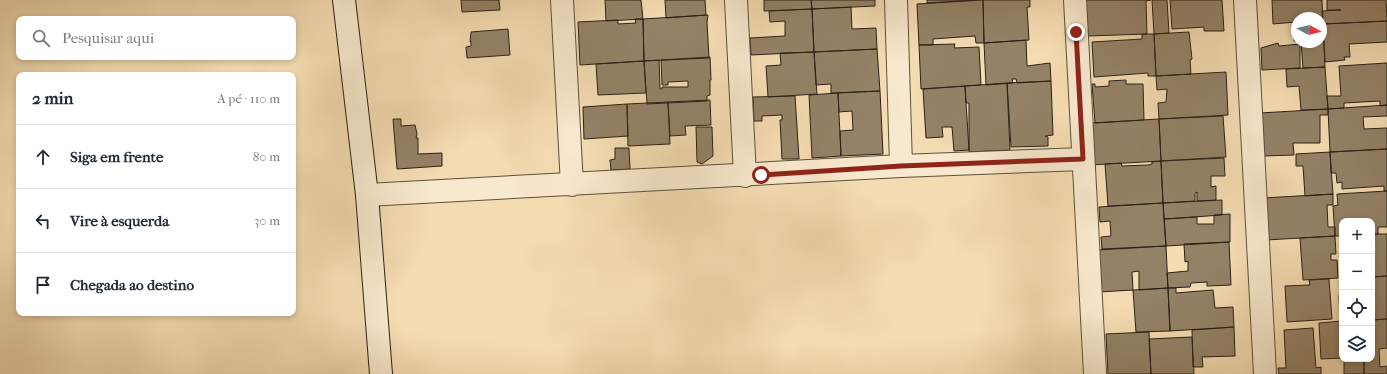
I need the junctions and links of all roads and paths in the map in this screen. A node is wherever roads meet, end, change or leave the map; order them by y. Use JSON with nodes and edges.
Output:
{"nodes":[{"id":1,"x":344,"y":0,"type":"edge"},
{"id":2,"x":562,"y":0,"type":"edge"},
{"id":3,"x":736,"y":0,"type":"edge"},
{"id":4,"x":896,"y":0,"type":"edge"},
{"id":5,"x":1075,"y":0,"type":"edge"},
{"id":6,"x":1245,"y":0,"type":"edge"},
{"id":7,"x":1083,"y":159,"type":"junction"},
{"id":8,"x":901,"y":166,"type":"junction"},
{"id":9,"x":745,"y":176,"type":"junction"},
{"id":10,"x":572,"y":185,"type":"junction"},
{"id":11,"x":367,"y":195,"type":"junction"},
{"id":12,"x":381,"y":374,"type":"edge"},
{"id":13,"x":1095,"y":374,"type":"edge"},
{"id":14,"x":1265,"y":374,"type":"edge"}],
"edges":[{"from":1,"to":11,"type":"street"},
{"from":2,"to":10,"type":"street"},
{"from":3,"to":9,"type":"street"},
{"from":4,"to":8,"type":"street"},
{"from":5,"to":7,"type":"street"},
{"from":6,"to":14,"type":"street"},
{"from":7,"to":8,"type":"street"},
{"from":7,"to":13,"type":"street"},
{"from":8,"to":9,"type":"street"},
{"from":9,"to":10,"type":"street"},
{"from":10,"to":11,"type":"street"},
{"from":11,"to":12,"type":"street"}]}
